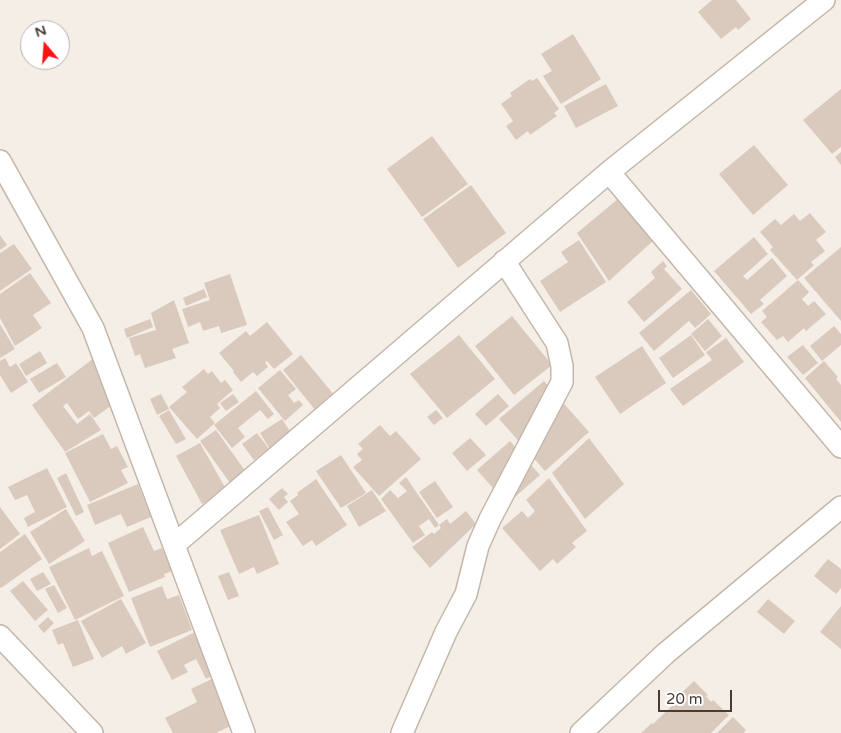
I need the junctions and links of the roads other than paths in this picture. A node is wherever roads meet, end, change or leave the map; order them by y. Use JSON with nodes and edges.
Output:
{"nodes":[{"id":1,"x":824,"y":0,"type":"edge"},
{"id":2,"x":0,"y":161,"type":"edge"},
{"id":3,"x":609,"y":172,"type":"junction"},
{"id":4,"x":504,"y":261,"type":"junction"},
{"id":5,"x":841,"y":446,"type":"edge"},
{"id":6,"x":841,"y":507,"type":"edge"},
{"id":7,"x":174,"y":545,"type":"junction"},
{"id":8,"x":0,"y":636,"type":"edge"},
{"id":9,"x":92,"y":733,"type":"edge"},
{"id":10,"x":244,"y":733,"type":"edge"},
{"id":11,"x":402,"y":733,"type":"edge"},
{"id":12,"x":581,"y":733,"type":"edge"}],
"edges":[{"from":1,"to":3,"type":"street"},
{"from":2,"to":7,"type":"street"},
{"from":3,"to":4,"type":"street"},
{"from":3,"to":5,"type":"street"},
{"from":4,"to":7,"type":"street"},
{"from":4,"to":11,"type":"street"},
{"from":6,"to":12,"type":"street"},
{"from":7,"to":10,"type":"street"},
{"from":8,"to":9,"type":"street"}]}
